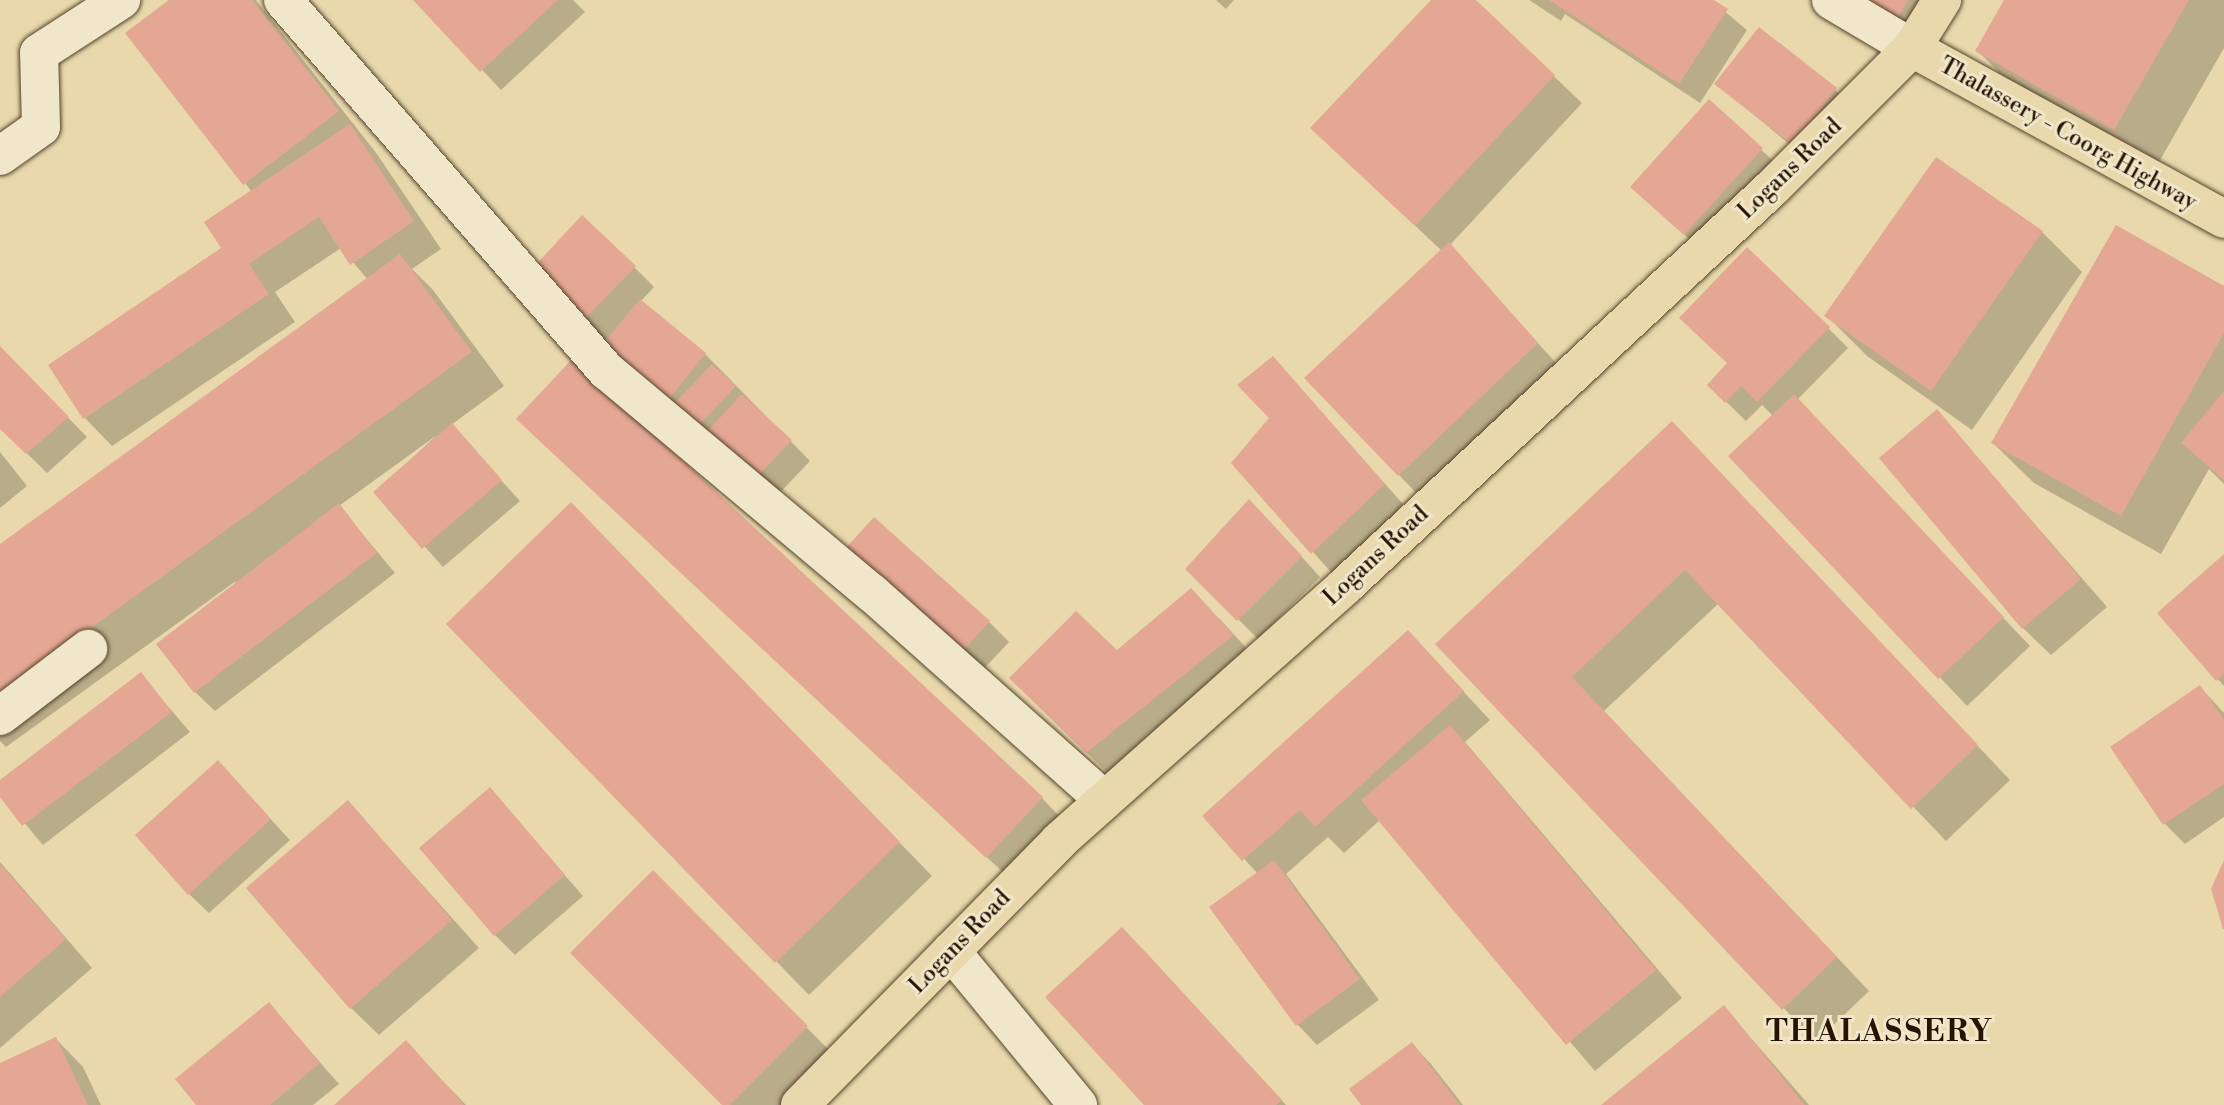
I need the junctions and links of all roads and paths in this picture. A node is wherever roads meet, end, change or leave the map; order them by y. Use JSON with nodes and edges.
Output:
{"nodes":[{"id":1,"x":121,"y":0,"type":"edge"},
{"id":2,"x":283,"y":0,"type":"edge"},
{"id":3,"x":1831,"y":0,"type":"edge"},
{"id":4,"x":1942,"y":0,"type":"edge"},
{"id":5,"x":1912,"y":48,"type":"junction"},
{"id":6,"x":0,"y":156,"type":"edge"},
{"id":7,"x":2224,"y":219,"type":"edge"},
{"id":8,"x":88,"y":649,"type":"dead end"},
{"id":9,"x":0,"y":716,"type":"edge"},
{"id":10,"x":1104,"y":800,"type":"junction"},
{"id":11,"x":951,"y":951,"type":"junction"},
{"id":12,"x":800,"y":1105,"type":"edge"},
{"id":13,"x":1078,"y":1105,"type":"edge"}],
"edges":[{"from":1,"to":6,"type":"street"},
{"from":2,"to":10,"type":"street"},
{"from":3,"to":5,"type":"street"},
{"from":4,"to":5,"type":"main road","name":"Logans Road"},
{"from":5,"to":7,"type":"main road","name":"Thalassery - Coorg Highway"},
{"from":5,"to":10,"type":"main road","name":"Logans Road"},
{"from":8,"to":9,"type":"street"},
{"from":10,"to":11,"type":"main road","name":"Logans Road"},
{"from":11,"to":12,"type":"main road","name":"Logans Road"},
{"from":11,"to":13,"type":"street"}]}
